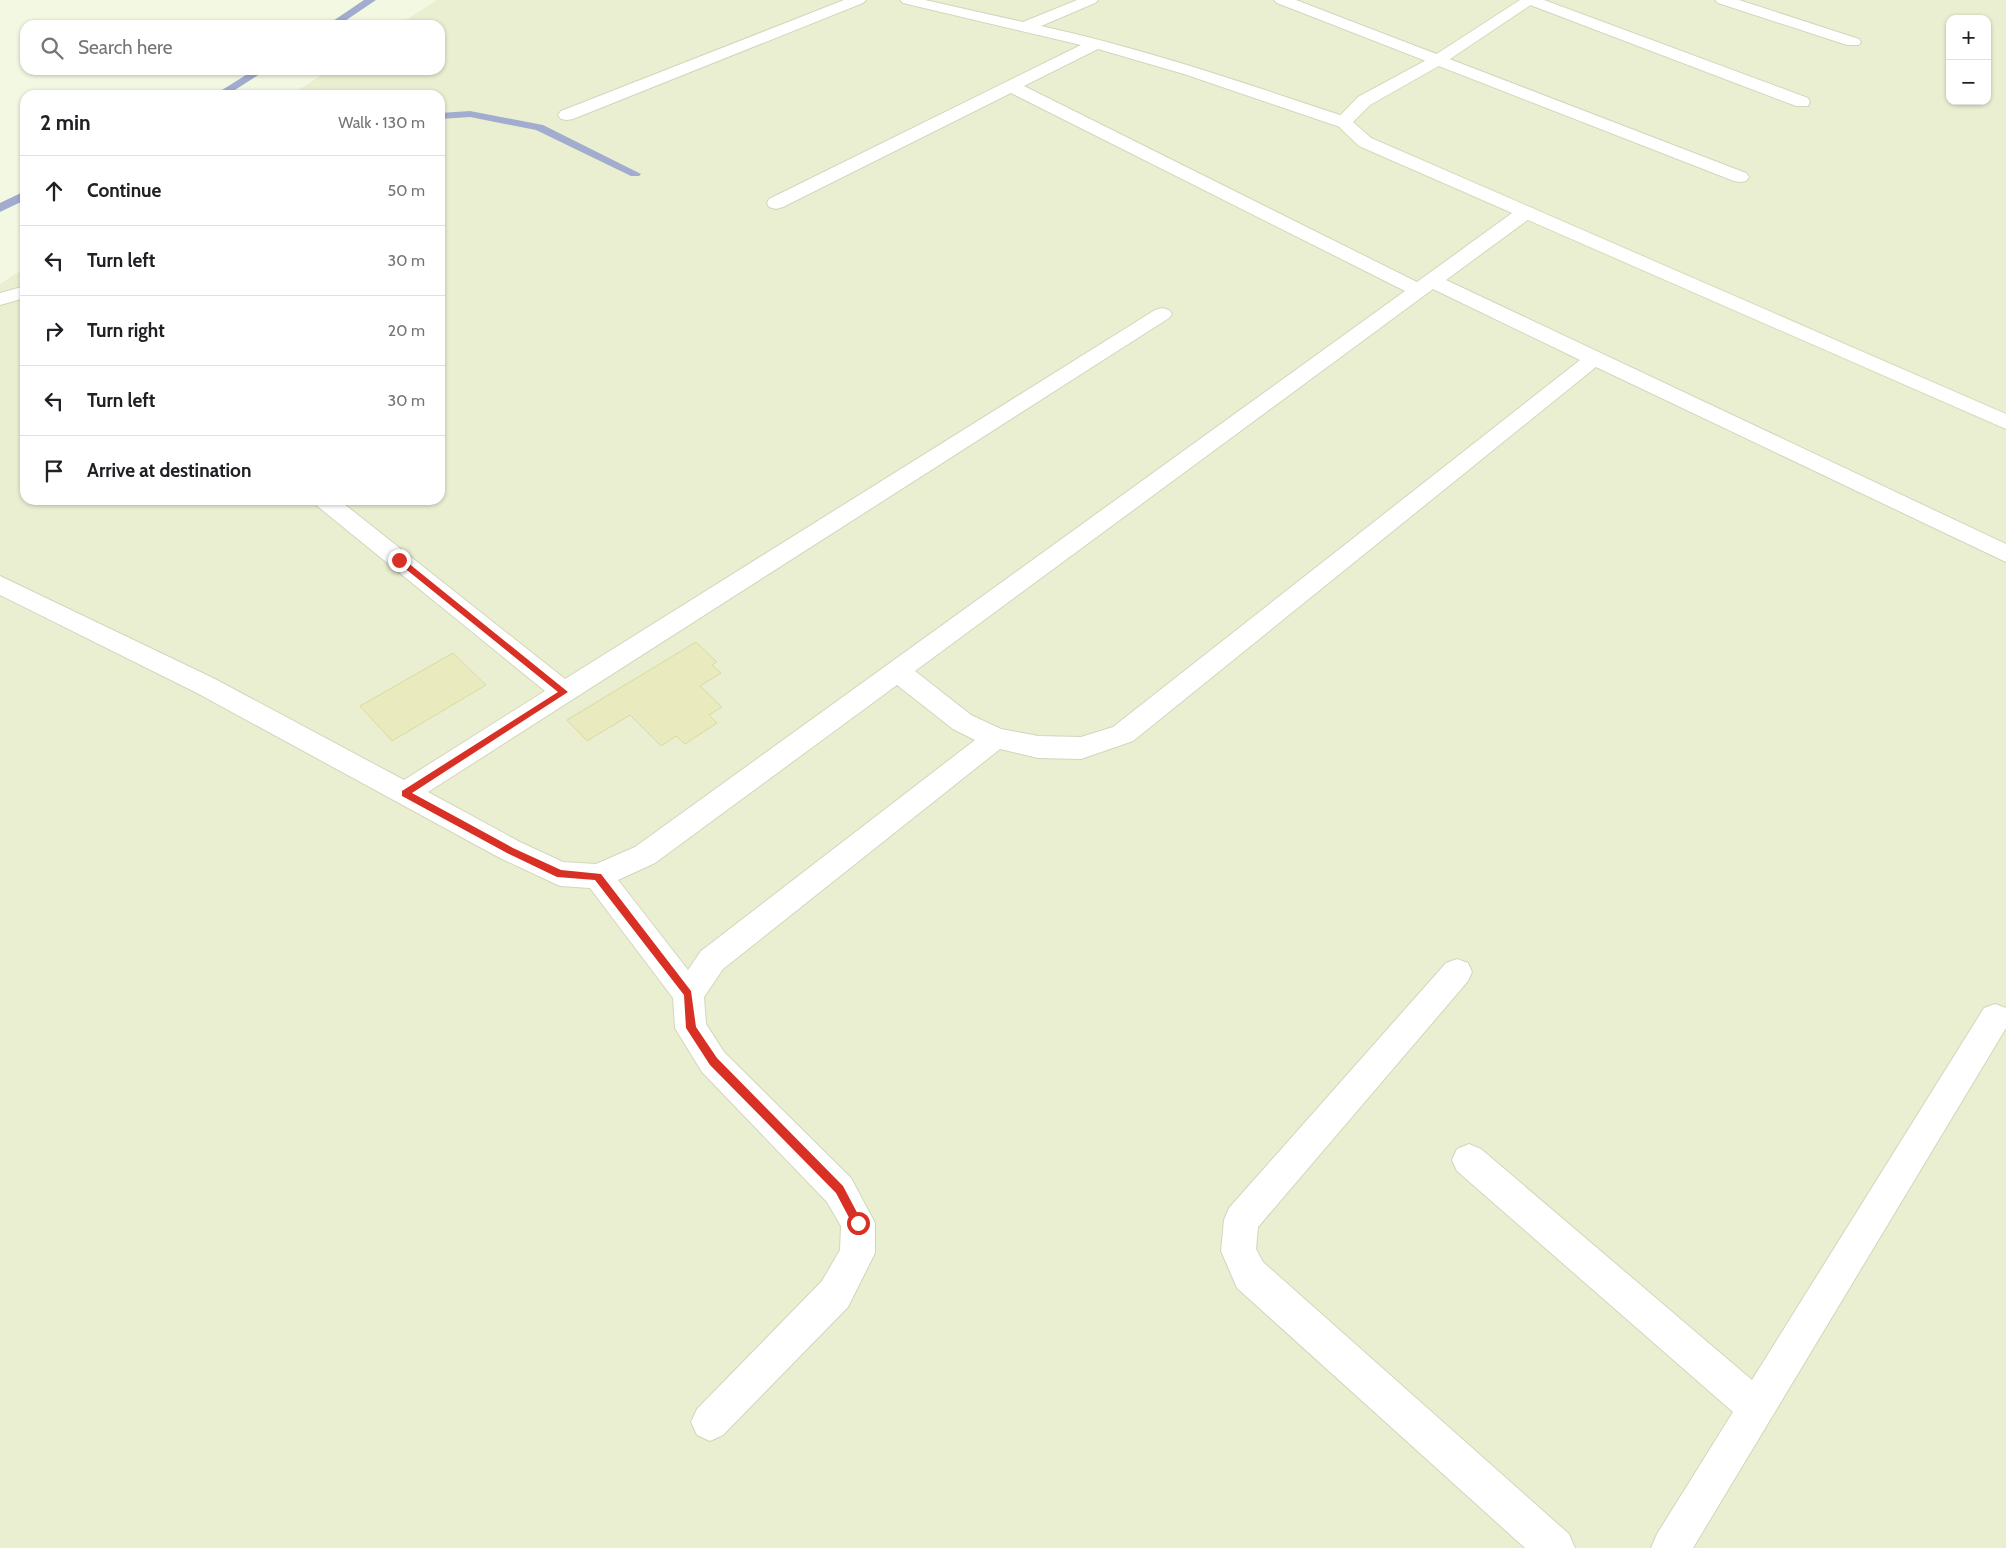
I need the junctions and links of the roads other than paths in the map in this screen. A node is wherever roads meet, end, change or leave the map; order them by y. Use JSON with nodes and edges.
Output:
{"nodes":[{"id":1,"x":858,"y":0,"type":"edge"},
{"id":2,"x":908,"y":0,"type":"edge"},
{"id":3,"x":1090,"y":0,"type":"edge"},
{"id":4,"x":1282,"y":0,"type":"edge"},
{"id":5,"x":1530,"y":0,"type":"edge"},
{"id":6,"x":1723,"y":0,"type":"edge"},
{"id":7,"x":1025,"y":27,"type":"junction"},
{"id":8,"x":1853,"y":42,"type":"dead end"},
{"id":9,"x":1096,"y":44,"type":"junction"},
{"id":10,"x":1438,"y":60,"type":"junction"},
{"id":11,"x":1011,"y":86,"type":"junction"},
{"id":12,"x":1802,"y":102,"type":"dead end"},
{"id":13,"x":566,"y":115,"type":"dead end"},
{"id":14,"x":1343,"y":122,"type":"junction"},
{"id":15,"x":1740,"y":177,"type":"dead end"},
{"id":16,"x":776,"y":203,"type":"dead end"},
{"id":17,"x":1526,"y":212,"type":"junction"},
{"id":18,"x":1424,"y":285,"type":"junction"},
{"id":19,"x":20,"y":293,"type":"edge"},
{"id":20,"x":0,"y":299,"type":"edge"},
{"id":21,"x":1162,"y":314,"type":"dead end"},
{"id":22,"x":1595,"y":358,"type":"junction"},
{"id":23,"x":2006,"y":422,"type":"edge"},
{"id":24,"x":330,"y":505,"type":"edge"},
{"id":25,"x":2006,"y":554,"type":"edge"},
{"id":26,"x":0,"y":585,"type":"edge"},
{"id":27,"x":897,"y":671,"type":"junction"},
{"id":28,"x":564,"y":692,"type":"junction"},
{"id":29,"x":996,"y":738,"type":"junction"},
{"id":30,"x":405,"y":793,"type":"junction"},
{"id":31,"x":598,"y":876,"type":"junction"},
{"id":32,"x":1457,"y":972,"type":"dead end"},
{"id":33,"x":688,"y":994,"type":"junction"},
{"id":34,"x":1995,"y":1018,"type":"dead end"},
{"id":35,"x":1469,"y":1160,"type":"dead end"},
{"id":36,"x":1756,"y":1408,"type":"junction"},
{"id":37,"x":710,"y":1422,"type":"dead end"},
{"id":38,"x":1555,"y":1548,"type":"edge"},
{"id":39,"x":1670,"y":1548,"type":"edge"}],
"edges":[{"from":1,"to":13,"type":"street"},
{"from":2,"to":7,"type":"street"},
{"from":3,"to":7,"type":"street"},
{"from":4,"to":10,"type":"street"},
{"from":5,"to":10,"type":"street"},
{"from":5,"to":12,"type":"street"},
{"from":6,"to":8,"type":"street"},
{"from":7,"to":9,"type":"street"},
{"from":9,"to":11,"type":"street"},
{"from":9,"to":14,"type":"street"},
{"from":10,"to":14,"type":"street"},
{"from":10,"to":15,"type":"street"},
{"from":11,"to":16,"type":"street"},
{"from":11,"to":18,"type":"street"},
{"from":14,"to":17,"type":"street"},
{"from":17,"to":18,"type":"street"},
{"from":17,"to":23,"type":"street"},
{"from":18,"to":22,"type":"street"},
{"from":18,"to":27,"type":"street"},
{"from":19,"to":20,"type":"street"},
{"from":21,"to":28,"type":"street"},
{"from":22,"to":25,"type":"street"},
{"from":22,"to":29,"type":"street"},
{"from":24,"to":28,"type":"street"},
{"from":26,"to":30,"type":"street"},
{"from":27,"to":29,"type":"street"},
{"from":27,"to":31,"type":"street"},
{"from":28,"to":30,"type":"street"},
{"from":29,"to":33,"type":"street"},
{"from":30,"to":31,"type":"street"},
{"from":31,"to":33,"type":"street"},
{"from":32,"to":38,"type":"street"},
{"from":33,"to":37,"type":"street"},
{"from":34,"to":36,"type":"street"},
{"from":35,"to":36,"type":"street"},
{"from":36,"to":39,"type":"street"}]}
